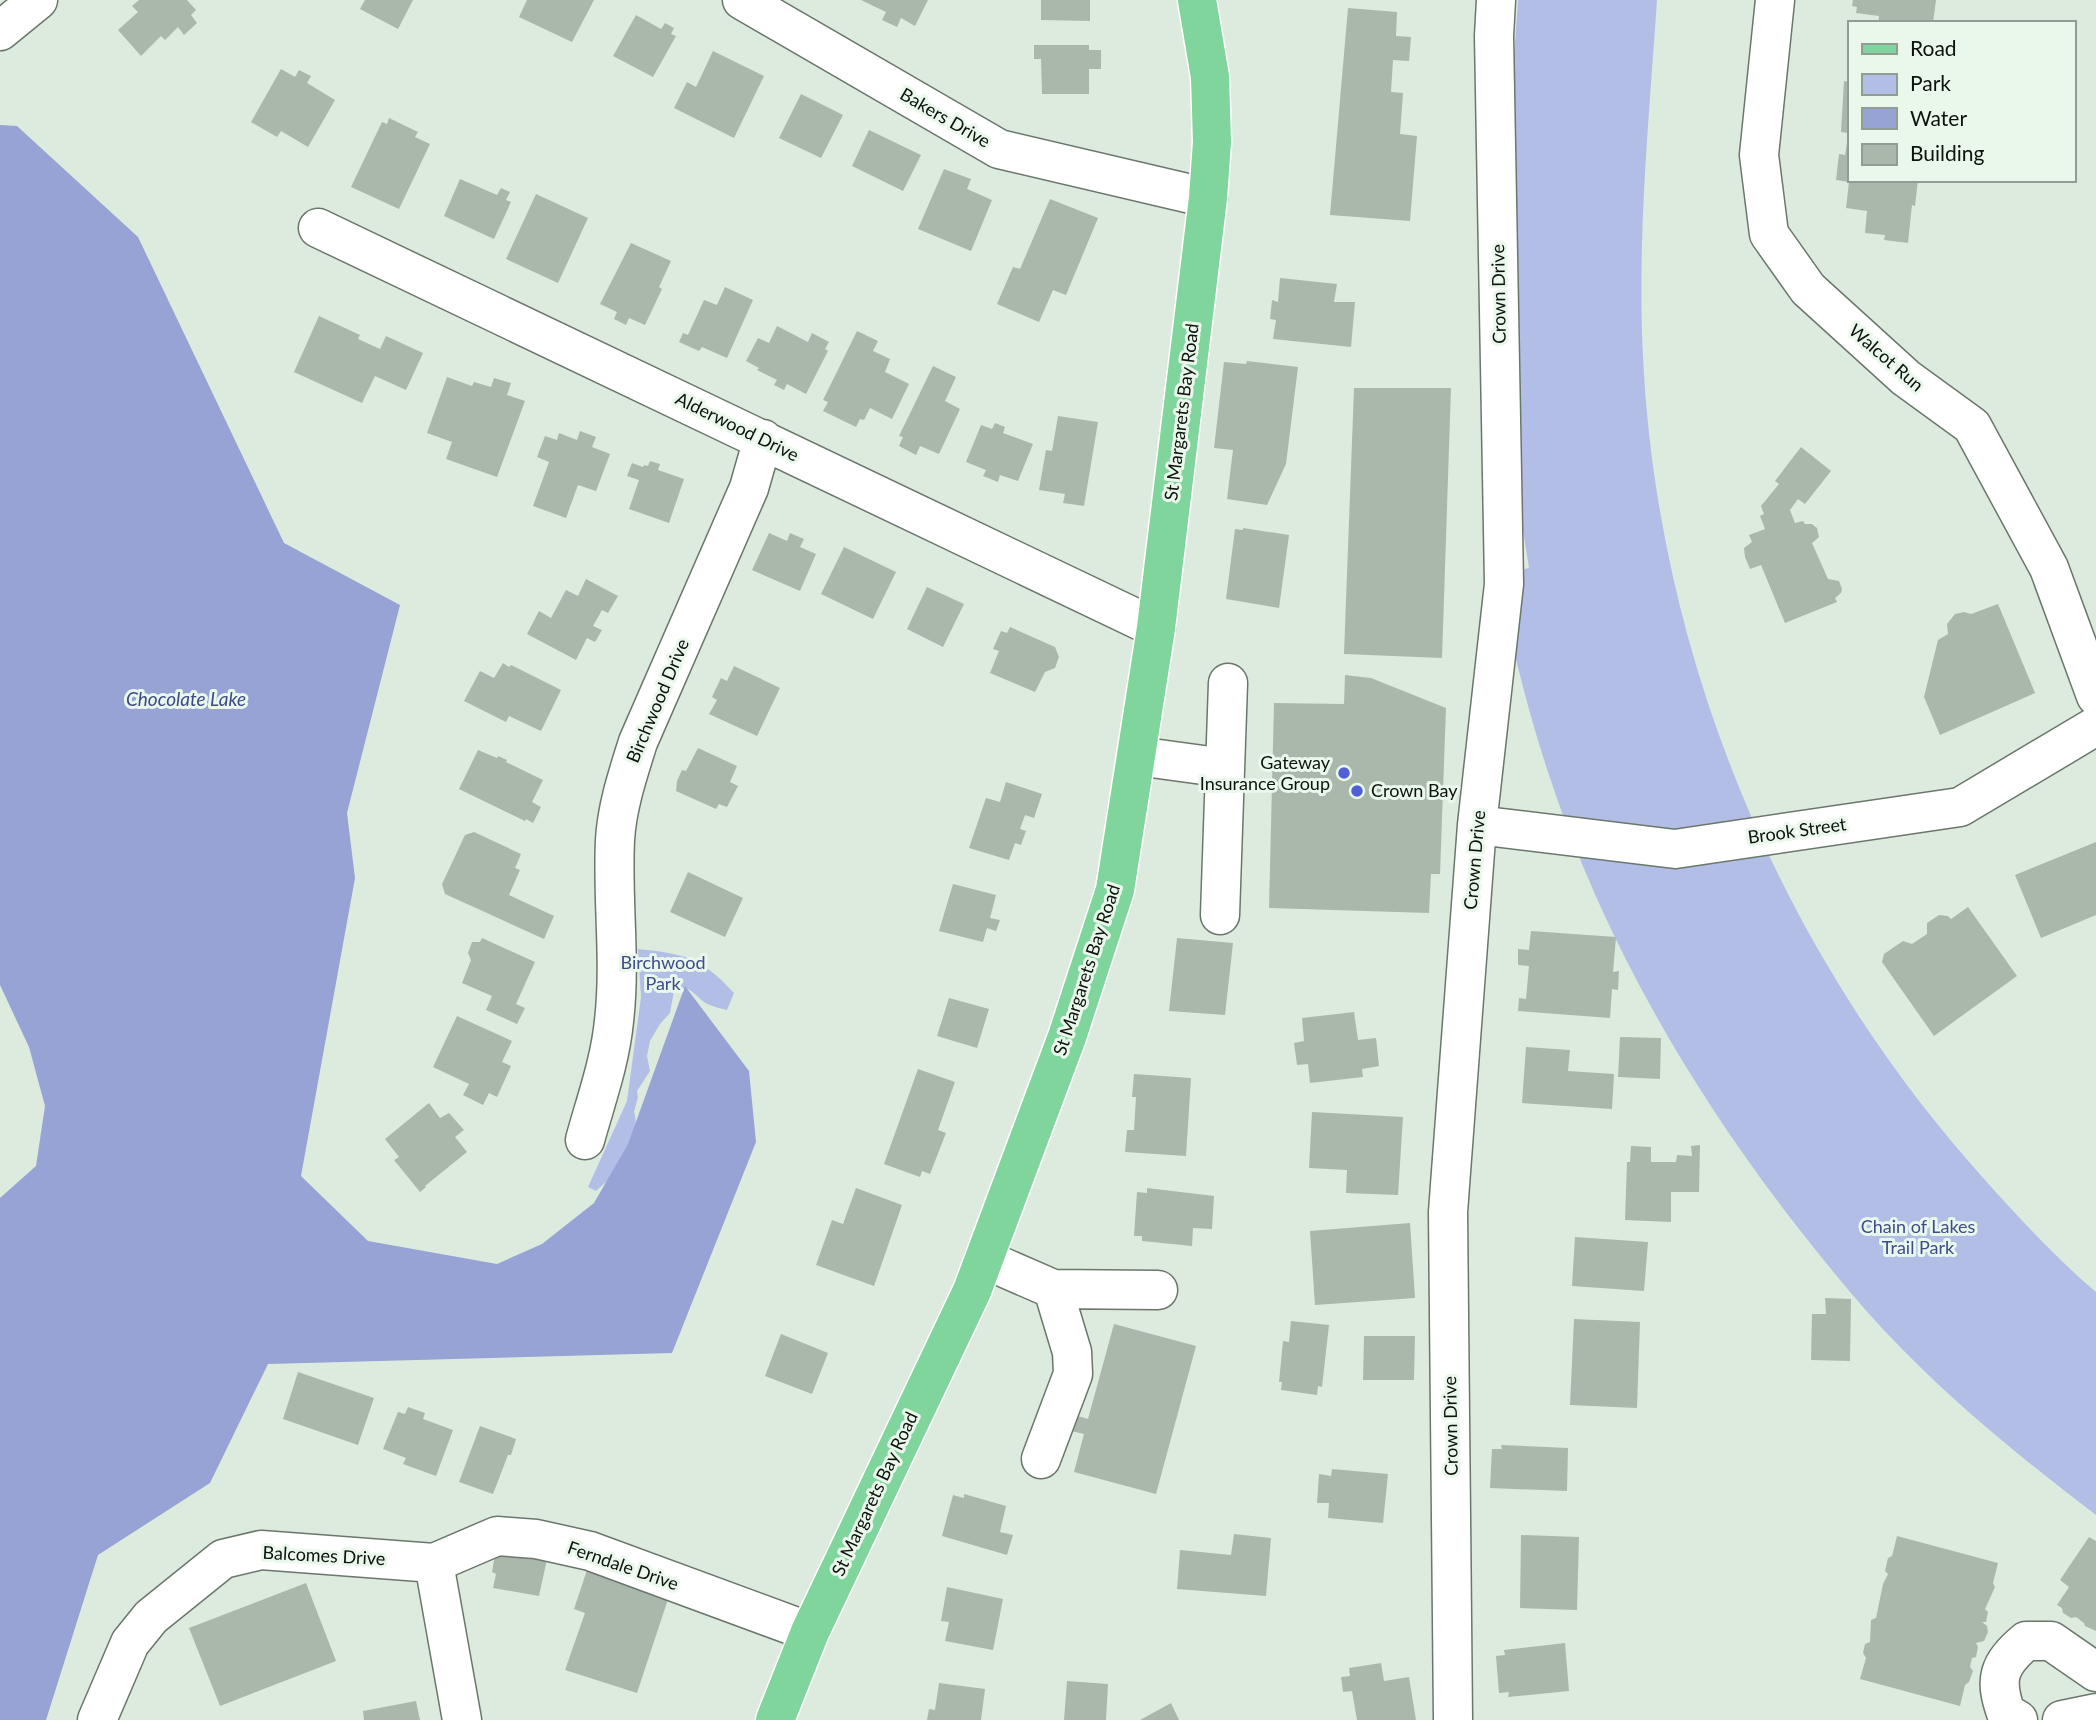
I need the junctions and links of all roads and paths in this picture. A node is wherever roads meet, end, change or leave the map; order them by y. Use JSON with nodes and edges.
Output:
{"nodes":[{"id":1,"x":38,"y":0,"type":"edge"},
{"id":2,"x":743,"y":0,"type":"edge"},
{"id":3,"x":1197,"y":0,"type":"edge"},
{"id":4,"x":1496,"y":0,"type":"edge"},
{"id":5,"x":1774,"y":0,"type":"edge"},
{"id":6,"x":0,"y":31,"type":"edge"},
{"id":7,"x":1208,"y":198,"type":"junction"},
{"id":8,"x":318,"y":228,"type":"dead end"},
{"id":9,"x":763,"y":439,"type":"junction"},
{"id":10,"x":1156,"y":628,"type":"junction"},
{"id":11,"x":1228,"y":683,"type":"dead end"},
{"id":12,"x":2096,"y":696,"type":"edge"},
{"id":13,"x":2096,"y":726,"type":"edge"},
{"id":14,"x":1137,"y":757,"type":"junction"},
{"id":15,"x":1225,"y":768,"type":"junction"},
{"id":16,"x":1477,"y":825,"type":"junction"},
{"id":17,"x":1220,"y":915,"type":"dead end"},
{"id":18,"x":585,"y":1140,"type":"dead end"},
{"id":19,"x":984,"y":1259,"type":"junction"},
{"id":20,"x":1053,"y":1289,"type":"junction"},
{"id":21,"x":1158,"y":1290,"type":"dead end"},
{"id":22,"x":1041,"y":1459,"type":"dead end"},
{"id":23,"x":434,"y":1563,"type":"junction"},
{"id":24,"x":810,"y":1632,"type":"junction"},
{"id":25,"x":2096,"y":1672,"type":"edge"},
{"id":26,"x":2096,"y":1713,"type":"edge"},
{"id":27,"x":97,"y":1720,"type":"edge"},
{"id":28,"x":462,"y":1720,"type":"edge"},
{"id":29,"x":775,"y":1720,"type":"edge"},
{"id":30,"x":1453,"y":1720,"type":"edge"},
{"id":31,"x":2018,"y":1720,"type":"edge"},
{"id":32,"x":2062,"y":1720,"type":"edge"}],
"edges":[{"from":1,"to":6,"type":"street"},
{"from":2,"to":7,"type":"street","name":"Bakers Drive"},
{"from":3,"to":7,"type":"main road","name":"St Margarets Bay Road"},
{"from":4,"to":16,"type":"street","name":"Crown Drive"},
{"from":5,"to":12,"type":"street","name":"Walcot Run"},
{"from":7,"to":10,"type":"main road","name":"St Margarets Bay Road"},
{"from":8,"to":9,"type":"street","name":"Alderwood Drive"},
{"from":9,"to":10,"type":"street","name":"Alderwood Drive"},
{"from":9,"to":18,"type":"street","name":"Birchwood Drive"},
{"from":10,"to":14,"type":"main road","name":"St Margarets Bay Road"},
{"from":11,"to":15,"type":"street"},
{"from":13,"to":16,"type":"street","name":"Brook Street"},
{"from":14,"to":15,"type":"street"},
{"from":14,"to":19,"type":"main road","name":"St Margarets Bay Road"},
{"from":15,"to":17,"type":"street"},
{"from":16,"to":30,"type":"street","name":"Crown Drive"},
{"from":19,"to":20,"type":"street"},
{"from":19,"to":24,"type":"main road","name":"St Margarets Bay Road"},
{"from":20,"to":21,"type":"street"},
{"from":20,"to":22,"type":"street"},
{"from":23,"to":24,"type":"street","name":"Ferndale Drive"},
{"from":23,"to":27,"type":"street","name":"Balcomes Drive"},
{"from":23,"to":28,"type":"street"},
{"from":24,"to":29,"type":"main road","name":"St Margarets Bay Road"},
{"from":25,"to":31,"type":"street"},
{"from":26,"to":32,"type":"street"}]}
